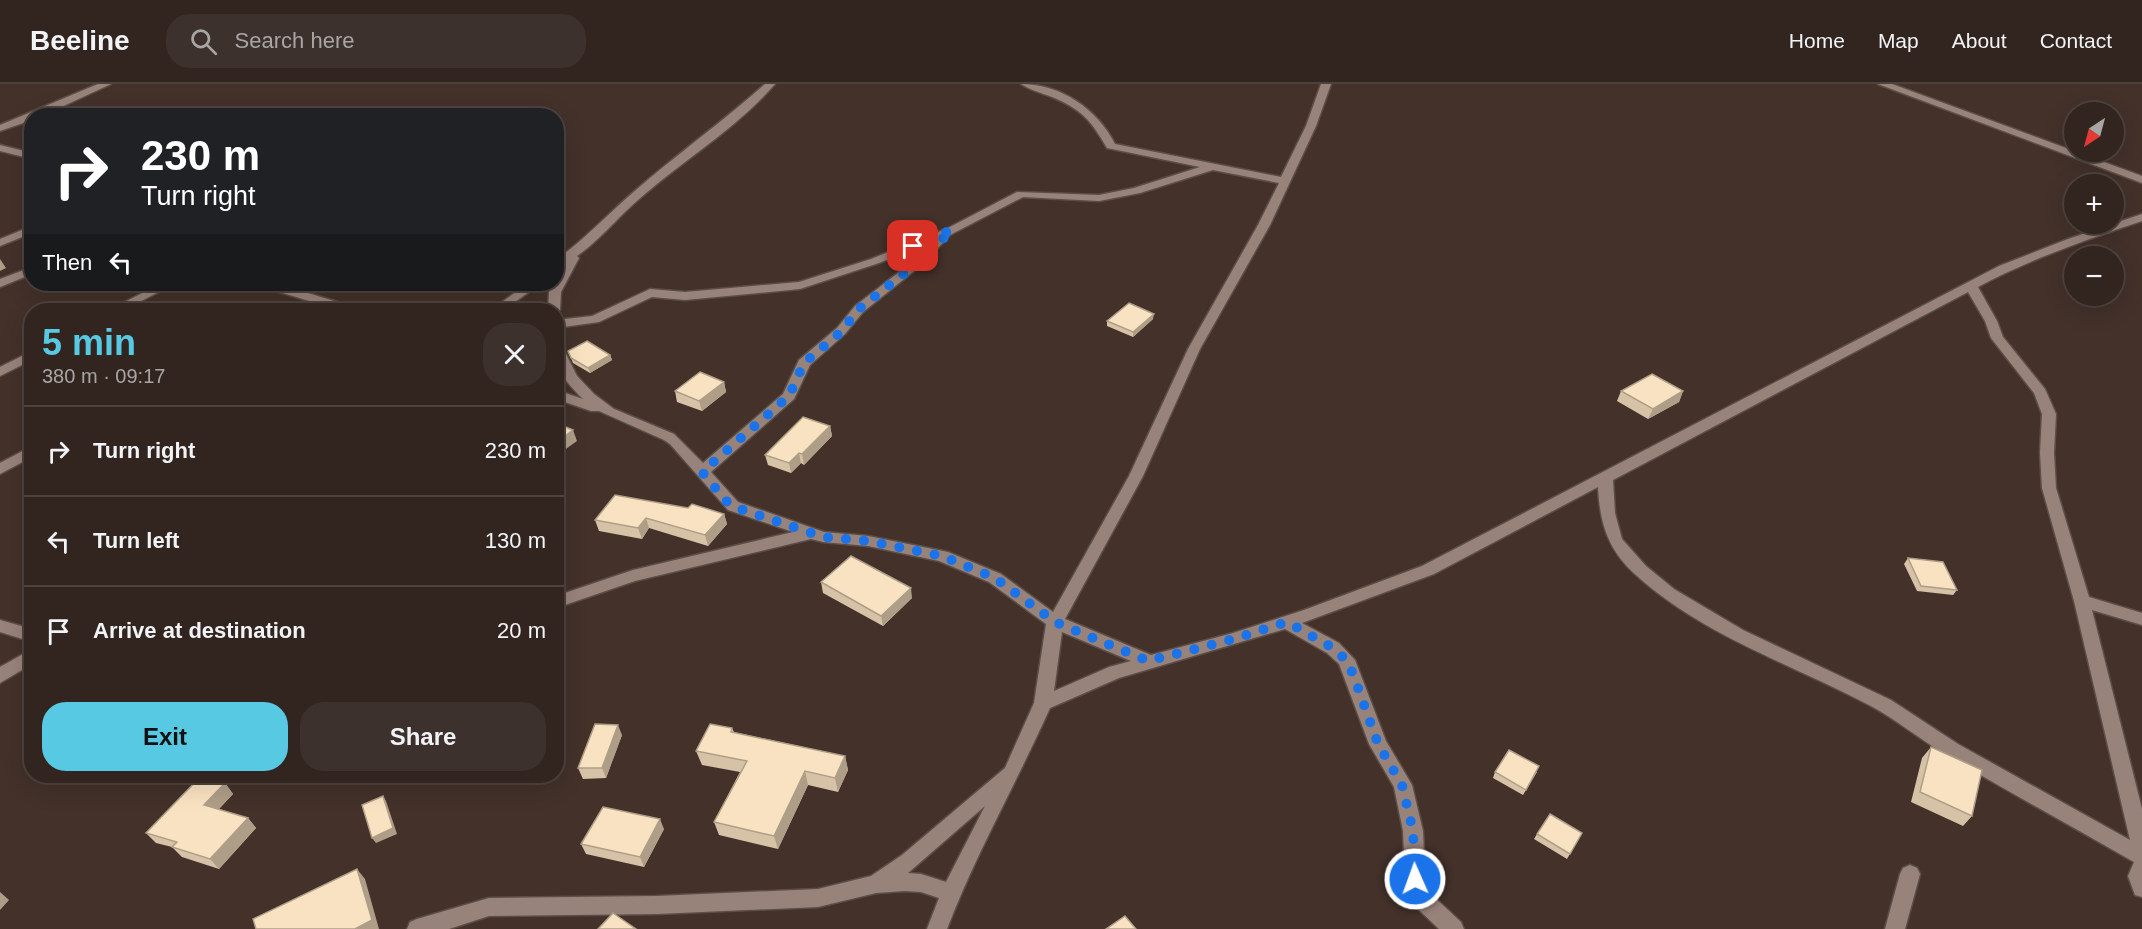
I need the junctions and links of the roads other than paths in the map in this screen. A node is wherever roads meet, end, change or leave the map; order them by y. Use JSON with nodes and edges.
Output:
{"nodes":[{"id":1,"x":106,"y":84,"type":"edge"},
{"id":2,"x":770,"y":84,"type":"edge"},
{"id":3,"x":1026,"y":84,"type":"edge"},
{"id":4,"x":1326,"y":84,"type":"edge"},
{"id":5,"x":1882,"y":84,"type":"edge"},
{"id":6,"x":50,"y":108,"type":"edge"},
{"id":7,"x":24,"y":119,"type":"edge"},
{"id":8,"x":0,"y":128,"type":"edge"},
{"id":9,"x":0,"y":148,"type":"edge"},
{"id":10,"x":24,"y":154,"type":"edge"},
{"id":11,"x":1211,"y":166,"type":"junction"},
{"id":12,"x":2142,"y":180,"type":"edge"},
{"id":13,"x":1285,"y":181,"type":"junction"},
{"id":14,"x":2142,"y":217,"type":"edge"},
{"id":15,"x":952,"y":230,"type":"junction"},
{"id":16,"x":24,"y":232,"type":"edge"},
{"id":17,"x":0,"y":243,"type":"edge"},
{"id":18,"x":574,"y":254,"type":"junction"},
{"id":19,"x":564,"y":261,"type":"edge"},
{"id":20,"x":24,"y":273,"type":"edge"},
{"id":21,"x":564,"y":274,"type":"edge"},
{"id":22,"x":0,"y":283,"type":"edge"},
{"id":23,"x":1971,"y":286,"type":"junction"},
{"id":24,"x":154,"y":291,"type":"edge"},
{"id":25,"x":289,"y":291,"type":"edge"},
{"id":26,"x":524,"y":291,"type":"edge"},
{"id":27,"x":129,"y":303,"type":"edge"},
{"id":28,"x":328,"y":303,"type":"edge"},
{"id":29,"x":507,"y":303,"type":"edge"},
{"id":30,"x":564,"y":323,"type":"edge"},
{"id":31,"x":24,"y":359,"type":"edge"},
{"id":32,"x":564,"y":365,"type":"edge"},
{"id":33,"x":0,"y":372,"type":"edge"},
{"id":34,"x":564,"y":397,"type":"edge"},
{"id":35,"x":608,"y":412,"type":"junction"},
{"id":36,"x":24,"y":455,"type":"edge"},
{"id":37,"x":0,"y":470,"type":"edge"},
{"id":38,"x":702,"y":472,"type":"junction"},
{"id":39,"x":1605,"y":476,"type":"junction"},
{"id":40,"x":809,"y":534,"type":"junction"},
{"id":41,"x":564,"y":599,"type":"edge"},
{"id":42,"x":2082,"y":601,"type":"junction"},
{"id":43,"x":2142,"y":619,"type":"edge"},
{"id":44,"x":1055,"y":622,"type":"junction"},
{"id":45,"x":1287,"y":622,"type":"junction"},
{"id":46,"x":0,"y":626,"type":"edge"},
{"id":47,"x":24,"y":634,"type":"edge"},
{"id":48,"x":24,"y":661,"type":"edge"},
{"id":49,"x":1148,"y":661,"type":"junction"},
{"id":50,"x":0,"y":676,"type":"edge"},
{"id":51,"x":1044,"y":703,"type":"junction"},
{"id":52,"x":1014,"y":768,"type":"junction"},
{"id":53,"x":2142,"y":848,"type":"edge"},
{"id":54,"x":2142,"y":857,"type":"edge"},
{"id":55,"x":2142,"y":866,"type":"edge"},
{"id":56,"x":1910,"y":874,"type":"dead end"},
{"id":57,"x":876,"y":884,"type":"junction"},
{"id":58,"x":2142,"y":888,"type":"edge"},
{"id":59,"x":951,"y":893,"type":"junction"},
{"id":60,"x":417,"y":929,"type":"edge"},
{"id":61,"x":937,"y":929,"type":"edge"},
{"id":62,"x":1454,"y":929,"type":"edge"},
{"id":63,"x":1895,"y":929,"type":"edge"}],
"edges":[{"from":1,"to":6,"type":"street"},
{"from":2,"to":18,"type":"street"},
{"from":3,"to":11,"type":"street"},
{"from":4,"to":13,"type":"street"},
{"from":5,"to":12,"type":"street"},
{"from":7,"to":8,"type":"street"},
{"from":9,"to":10,"type":"street"},
{"from":11,"to":13,"type":"street"},
{"from":11,"to":15,"type":"street"},
{"from":13,"to":44,"type":"street"},
{"from":14,"to":23,"type":"street"},
{"from":15,"to":30,"type":"street"},
{"from":15,"to":38,"type":"street"},
{"from":16,"to":17,"type":"street"},
{"from":18,"to":19,"type":"street"},
{"from":18,"to":21,"type":"street"},
{"from":20,"to":22,"type":"street"},
{"from":23,"to":39,"type":"street"},
{"from":23,"to":42,"type":"street"},
{"from":24,"to":27,"type":"street"},
{"from":25,"to":28,"type":"street"},
{"from":26,"to":29,"type":"street"},
{"from":31,"to":33,"type":"street"},
{"from":32,"to":35,"type":"street"},
{"from":34,"to":35,"type":"street"},
{"from":35,"to":38,"type":"street"},
{"from":36,"to":37,"type":"street"},
{"from":38,"to":40,"type":"street"},
{"from":39,"to":45,"type":"street"},
{"from":39,"to":54,"type":"street"},
{"from":40,"to":41,"type":"street"},
{"from":40,"to":44,"type":"street"},
{"from":42,"to":43,"type":"street"},
{"from":42,"to":53,"type":"street"},
{"from":44,"to":49,"type":"street"},
{"from":44,"to":51,"type":"street"},
{"from":45,"to":49,"type":"street"},
{"from":45,"to":62,"type":"street"},
{"from":46,"to":47,"type":"street"},
{"from":48,"to":50,"type":"street"},
{"from":49,"to":51,"type":"street"},
{"from":51,"to":52,"type":"street"},
{"from":52,"to":57,"type":"street"},
{"from":52,"to":59,"type":"street"},
{"from":55,"to":58,"type":"street"},
{"from":56,"to":63,"type":"street"},
{"from":57,"to":59,"type":"street"},
{"from":57,"to":60,"type":"street"},
{"from":59,"to":61,"type":"street"}]}
